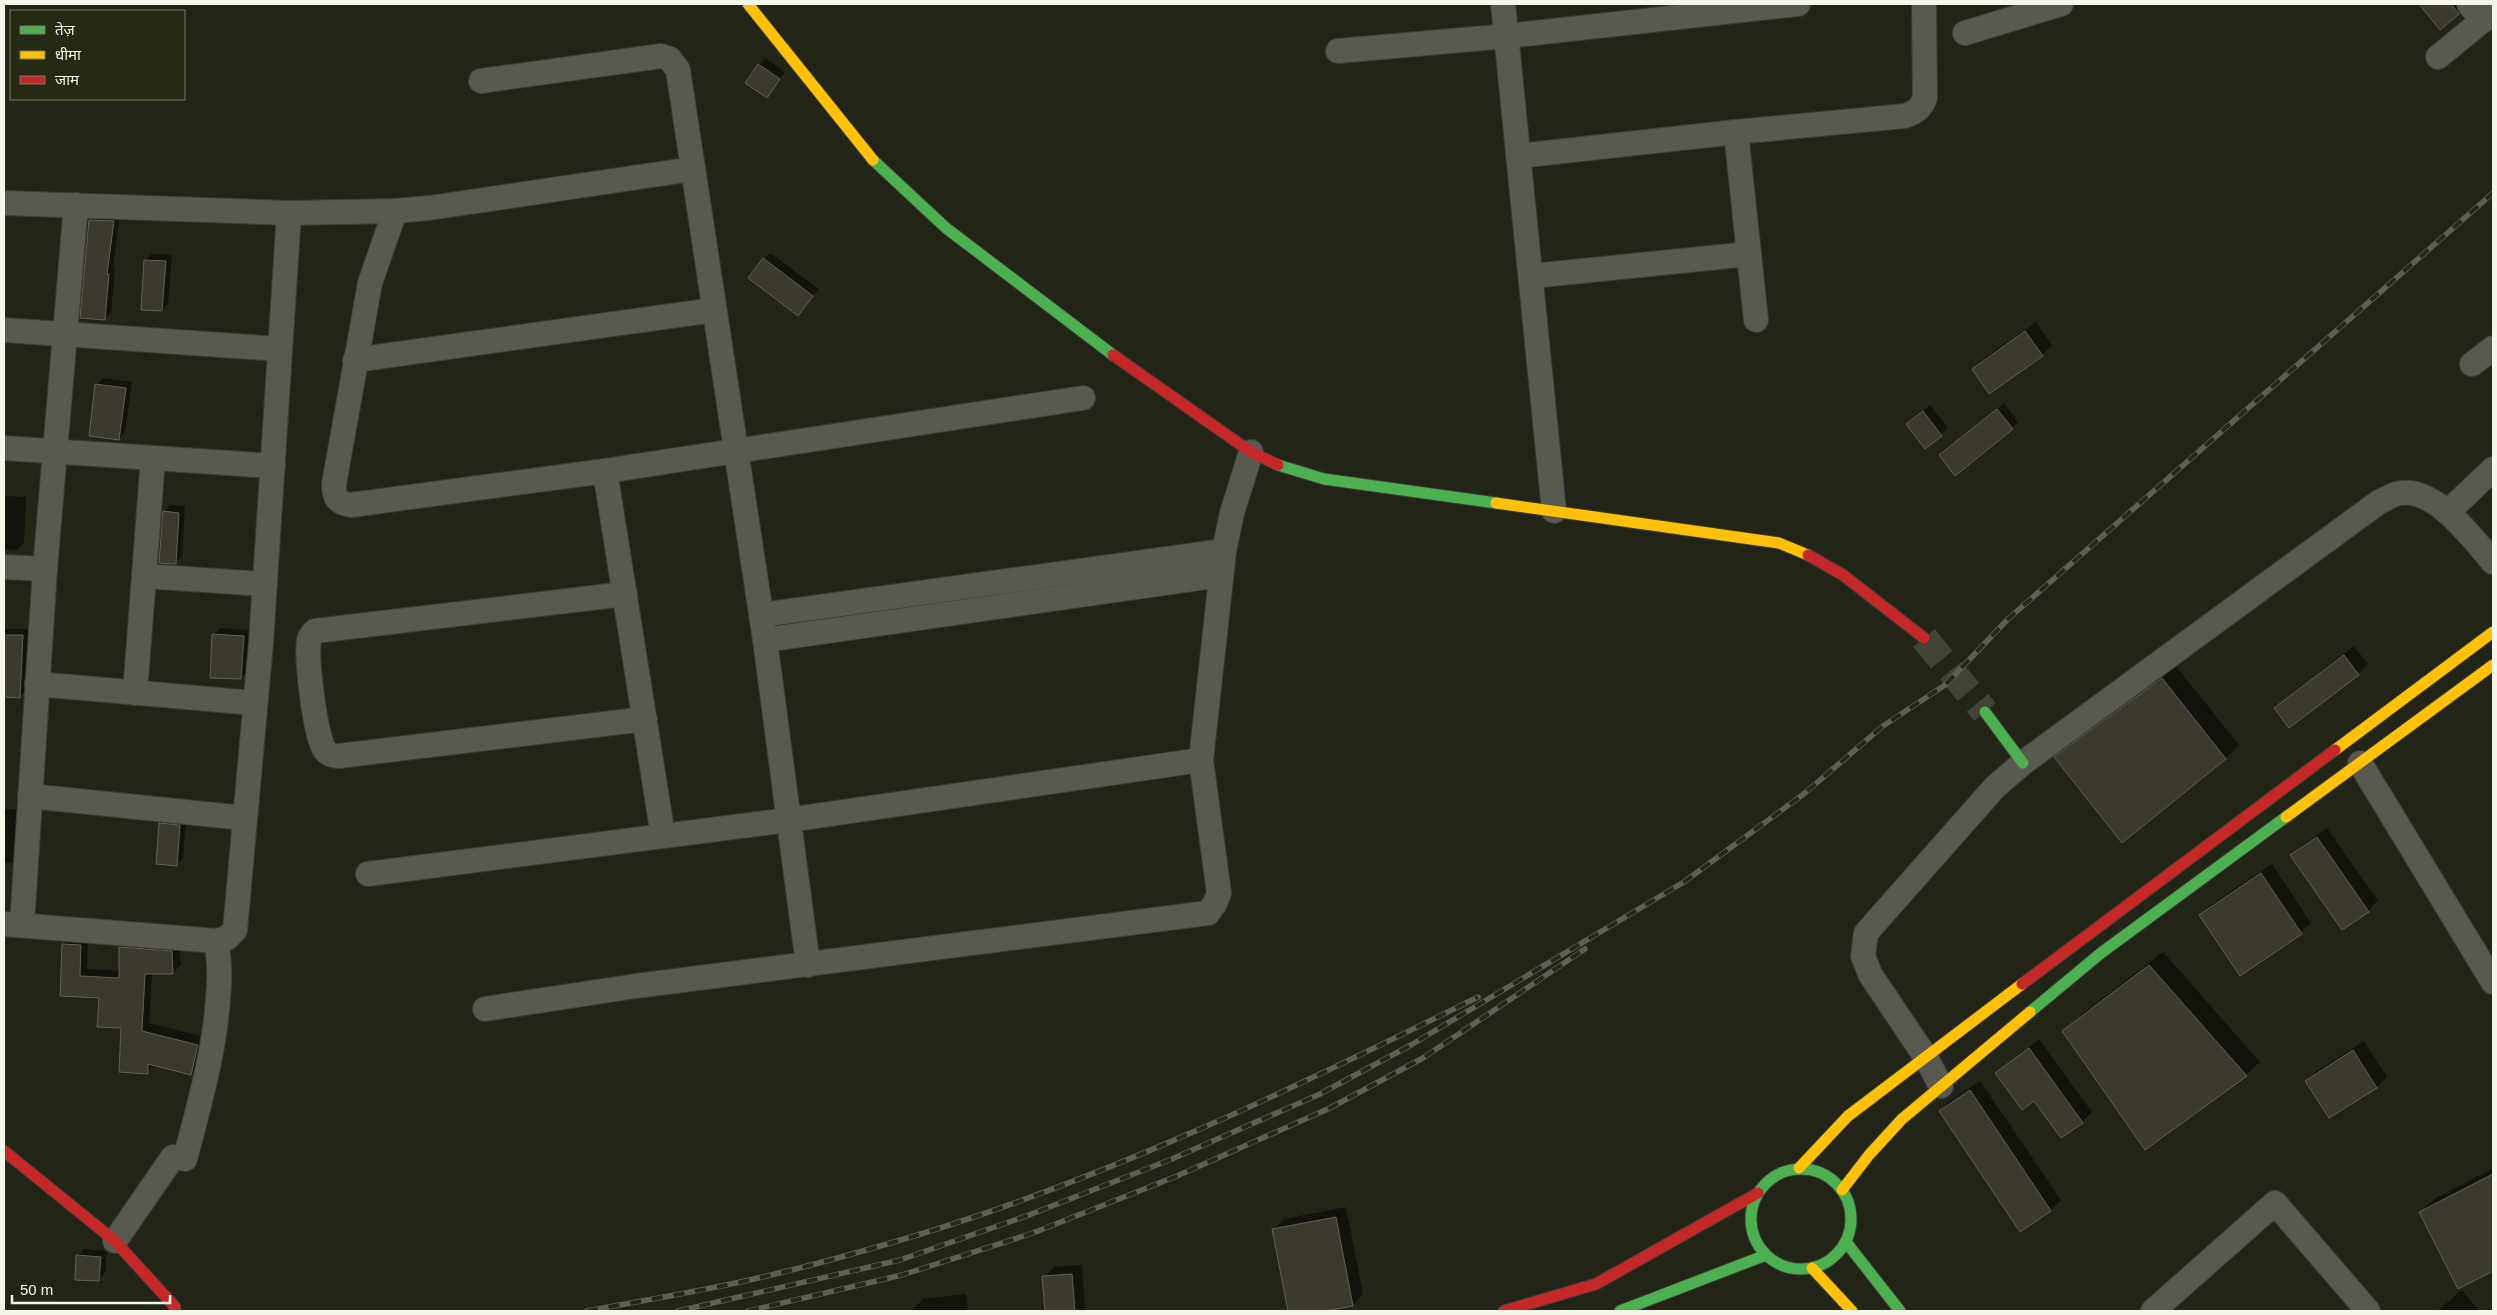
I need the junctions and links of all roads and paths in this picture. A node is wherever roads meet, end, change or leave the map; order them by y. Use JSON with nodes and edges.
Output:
{"nodes":[{"id":1,"x":748,"y":4,"type":"edge"},
{"id":2,"x":1503,"y":4,"type":"edge"},
{"id":3,"x":1798,"y":4,"type":"edge"},
{"id":4,"x":1924,"y":4,"type":"edge"},
{"id":5,"x":2060,"y":4,"type":"edge"},
{"id":6,"x":2482,"y":12,"type":"edge"},
{"id":7,"x":1964,"y":33,"type":"dead end"},
{"id":8,"x":1507,"y":36,"type":"junction"},
{"id":9,"x":1338,"y":51,"type":"dead end"},
{"id":10,"x":2438,"y":57,"type":"dead end"},
{"id":11,"x":481,"y":81,"type":"dead end"},
{"id":12,"x":1736,"y":132,"type":"junction"},
{"id":13,"x":1519,"y":156,"type":"junction"},
{"id":14,"x":693,"y":169,"type":"junction"},
{"id":15,"x":4,"y":203,"type":"edge"},
{"id":16,"x":76,"y":205,"type":"junction"},
{"id":17,"x":395,"y":211,"type":"junction"},
{"id":18,"x":289,"y":213,"type":"junction"},
{"id":19,"x":1749,"y":254,"type":"junction"},
{"id":20,"x":1532,"y":276,"type":"junction"},
{"id":21,"x":714,"y":310,"type":"junction"},
{"id":22,"x":1756,"y":320,"type":"dead end"},
{"id":23,"x":4,"y":330,"type":"edge"},
{"id":24,"x":65,"y":334,"type":"junction"},
{"id":25,"x":280,"y":348,"type":"junction"},
{"id":26,"x":2493,"y":348,"type":"edge"},
{"id":27,"x":355,"y":360,"type":"junction"},
{"id":28,"x":2472,"y":364,"type":"dead end"},
{"id":29,"x":1084,"y":398,"type":"dead end"},
{"id":30,"x":4,"y":448,"type":"edge"},
{"id":31,"x":55,"y":450,"type":"junction"},
{"id":32,"x":735,"y":451,"type":"junction"},
{"id":33,"x":1251,"y":452,"type":"junction"},
{"id":34,"x":153,"y":458,"type":"junction"},
{"id":35,"x":272,"y":466,"type":"junction"},
{"id":36,"x":2493,"y":469,"type":"edge"},
{"id":37,"x":605,"y":471,"type":"junction"},
{"id":38,"x":1554,"y":511,"type":"junction"},
{"id":39,"x":2448,"y":512,"type":"junction"},
{"id":40,"x":1224,"y":550,"type":"junction"},
{"id":41,"x":2493,"y":562,"type":"edge"},
{"id":42,"x":4,"y":567,"type":"edge"},
{"id":43,"x":45,"y":569,"type":"junction"},
{"id":44,"x":1221,"y":575,"type":"junction"},
{"id":45,"x":144,"y":576,"type":"junction"},
{"id":46,"x":265,"y":584,"type":"junction"},
{"id":47,"x":625,"y":594,"type":"junction"},
{"id":48,"x":760,"y":615,"type":"junction"},
{"id":49,"x":2493,"y":632,"type":"edge"},
{"id":50,"x":1924,"y":638,"type":"tunnel mouth"},
{"id":51,"x":765,"y":640,"type":"junction"},
{"id":52,"x":2493,"y":665,"type":"edge"},
{"id":53,"x":38,"y":684,"type":"junction"},
{"id":54,"x":135,"y":692,"type":"junction"},
{"id":55,"x":254,"y":703,"type":"junction"},
{"id":56,"x":1985,"y":712,"type":"tunnel mouth"},
{"id":57,"x":645,"y":719,"type":"junction"},
{"id":58,"x":1202,"y":760,"type":"junction"},
{"id":59,"x":2023,"y":763,"type":"junction"},
{"id":60,"x":2360,"y":763,"type":"junction"},
{"id":61,"x":30,"y":796,"type":"junction"},
{"id":62,"x":244,"y":818,"type":"junction"},
{"id":63,"x":788,"y":820,"type":"junction"},
{"id":64,"x":663,"y":836,"type":"junction"},
{"id":65,"x":368,"y":874,"type":"dead end"},
{"id":66,"x":13,"y":924,"type":"edge"},
{"id":67,"x":217,"y":941,"type":"junction"},
{"id":68,"x":808,"y":965,"type":"junction"},
{"id":69,"x":2493,"y":982,"type":"edge"},
{"id":70,"x":485,"y":1009,"type":"dead end"},
{"id":71,"x":1925,"y":1056,"type":"junction"},
{"id":72,"x":1941,"y":1086,"type":"junction"},
{"id":73,"x":4,"y":1151,"type":"edge"},
{"id":74,"x":1799,"y":1168,"type":"junction"},
{"id":75,"x":1842,"y":1190,"type":"junction"},
{"id":76,"x":1758,"y":1194,"type":"junction"},
{"id":77,"x":115,"y":1240,"type":"junction"},
{"id":78,"x":1846,"y":1242,"type":"junction"},
{"id":79,"x":1766,"y":1255,"type":"junction"},
{"id":80,"x":1812,"y":1268,"type":"junction"},
{"id":81,"x":175,"y":1307,"type":"dead end"},
{"id":82,"x":1504,"y":1311,"type":"edge"},
{"id":83,"x":1620,"y":1311,"type":"edge"},
{"id":84,"x":1852,"y":1311,"type":"edge"},
{"id":85,"x":1900,"y":1311,"type":"edge"},
{"id":86,"x":2153,"y":1311,"type":"edge"},
{"id":87,"x":2368,"y":1311,"type":"edge"}],
"edges":[{"from":1,"to":33,"type":"main road"},
{"from":2,"to":8,"type":"street"},
{"from":3,"to":8,"type":"street"},
{"from":4,"to":12,"type":"street"},
{"from":5,"to":7,"type":"street"},
{"from":6,"to":10,"type":"street"},
{"from":8,"to":9,"type":"street"},
{"from":8,"to":13,"type":"street"},
{"from":11,"to":14,"type":"street"},
{"from":12,"to":13,"type":"street"},
{"from":12,"to":19,"type":"street"},
{"from":13,"to":20,"type":"street"},
{"from":14,"to":17,"type":"street"},
{"from":14,"to":21,"type":"street"},
{"from":15,"to":16,"type":"street"},
{"from":16,"to":18,"type":"street"},
{"from":16,"to":24,"type":"street"},
{"from":17,"to":18,"type":"street"},
{"from":17,"to":27,"type":"street"},
{"from":18,"to":25,"type":"street"},
{"from":19,"to":20,"type":"street"},
{"from":19,"to":22,"type":"street"},
{"from":20,"to":38,"type":"street"},
{"from":21,"to":27,"type":"street"},
{"from":21,"to":32,"type":"street"},
{"from":23,"to":24,"type":"street"},
{"from":24,"to":25,"type":"street"},
{"from":24,"to":31,"type":"street"},
{"from":25,"to":35,"type":"street"},
{"from":26,"to":28,"type":"street"},
{"from":27,"to":37,"type":"street"},
{"from":29,"to":32,"type":"street"},
{"from":30,"to":31,"type":"street"},
{"from":31,"to":34,"type":"street"},
{"from":31,"to":43,"type":"street"},
{"from":32,"to":37,"type":"street"},
{"from":32,"to":48,"type":"street"},
{"from":33,"to":38,"type":"main road"},
{"from":33,"to":40,"type":"street"},
{"from":34,"to":35,"type":"street"},
{"from":34,"to":45,"type":"street"},
{"from":35,"to":46,"type":"street"},
{"from":36,"to":39,"type":"street"},
{"from":37,"to":47,"type":"street"},
{"from":38,"to":50,"type":"main road"},
{"from":39,"to":41,"type":"street"},
{"from":39,"to":59,"type":"street"},
{"from":40,"to":44,"type":"street"},
{"from":40,"to":48,"type":"street"},
{"from":42,"to":43,"type":"street"},
{"from":43,"to":53,"type":"street"},
{"from":44,"to":51,"type":"street"},
{"from":44,"to":58,"type":"street"},
{"from":45,"to":46,"type":"street"},
{"from":45,"to":54,"type":"street"},
{"from":46,"to":55,"type":"street"},
{"from":47,"to":57,"type":"street"},
{"from":47,"to":57,"type":"street"},
{"from":48,"to":51,"type":"street"},
{"from":49,"to":71,"type":"main road"},
{"from":51,"to":63,"type":"street"},
{"from":52,"to":60,"type":"main road"},
{"from":53,"to":54,"type":"street"},
{"from":53,"to":61,"type":"street"},
{"from":54,"to":55,"type":"street"},
{"from":55,"to":62,"type":"street"},
{"from":56,"to":59,"type":"main road"},
{"from":57,"to":64,"type":"street"},
{"from":58,"to":63,"type":"street"},
{"from":58,"to":68,"type":"street"},
{"from":59,"to":71,"type":"street"},
{"from":60,"to":69,"type":"street"},
{"from":60,"to":72,"type":"main road"},
{"from":61,"to":62,"type":"street"},
{"from":61,"to":66,"type":"street"},
{"from":62,"to":67,"type":"street"},
{"from":63,"to":64,"type":"street"},
{"from":63,"to":68,"type":"street"},
{"from":64,"to":65,"type":"street"},
{"from":66,"to":67,"type":"street"},
{"from":67,"to":77,"type":"street"},
{"from":68,"to":70,"type":"street"},
{"from":71,"to":72,"type":"street"},
{"from":71,"to":74,"type":"main road"},
{"from":72,"to":75,"type":"main road"},
{"from":73,"to":77,"type":"main road"},
{"from":74,"to":75,"type":"main road"},
{"from":74,"to":76,"type":"main road"},
{"from":75,"to":78,"type":"main road"},
{"from":76,"to":79,"type":"main road"},
{"from":76,"to":82,"type":"main road"},
{"from":77,"to":81,"type":"main road"},
{"from":78,"to":80,"type":"main road"},
{"from":78,"to":85,"type":"main road"},
{"from":79,"to":80,"type":"main road"},
{"from":79,"to":83,"type":"main road"},
{"from":80,"to":84,"type":"main road"},
{"from":86,"to":87,"type":"street"}]}
